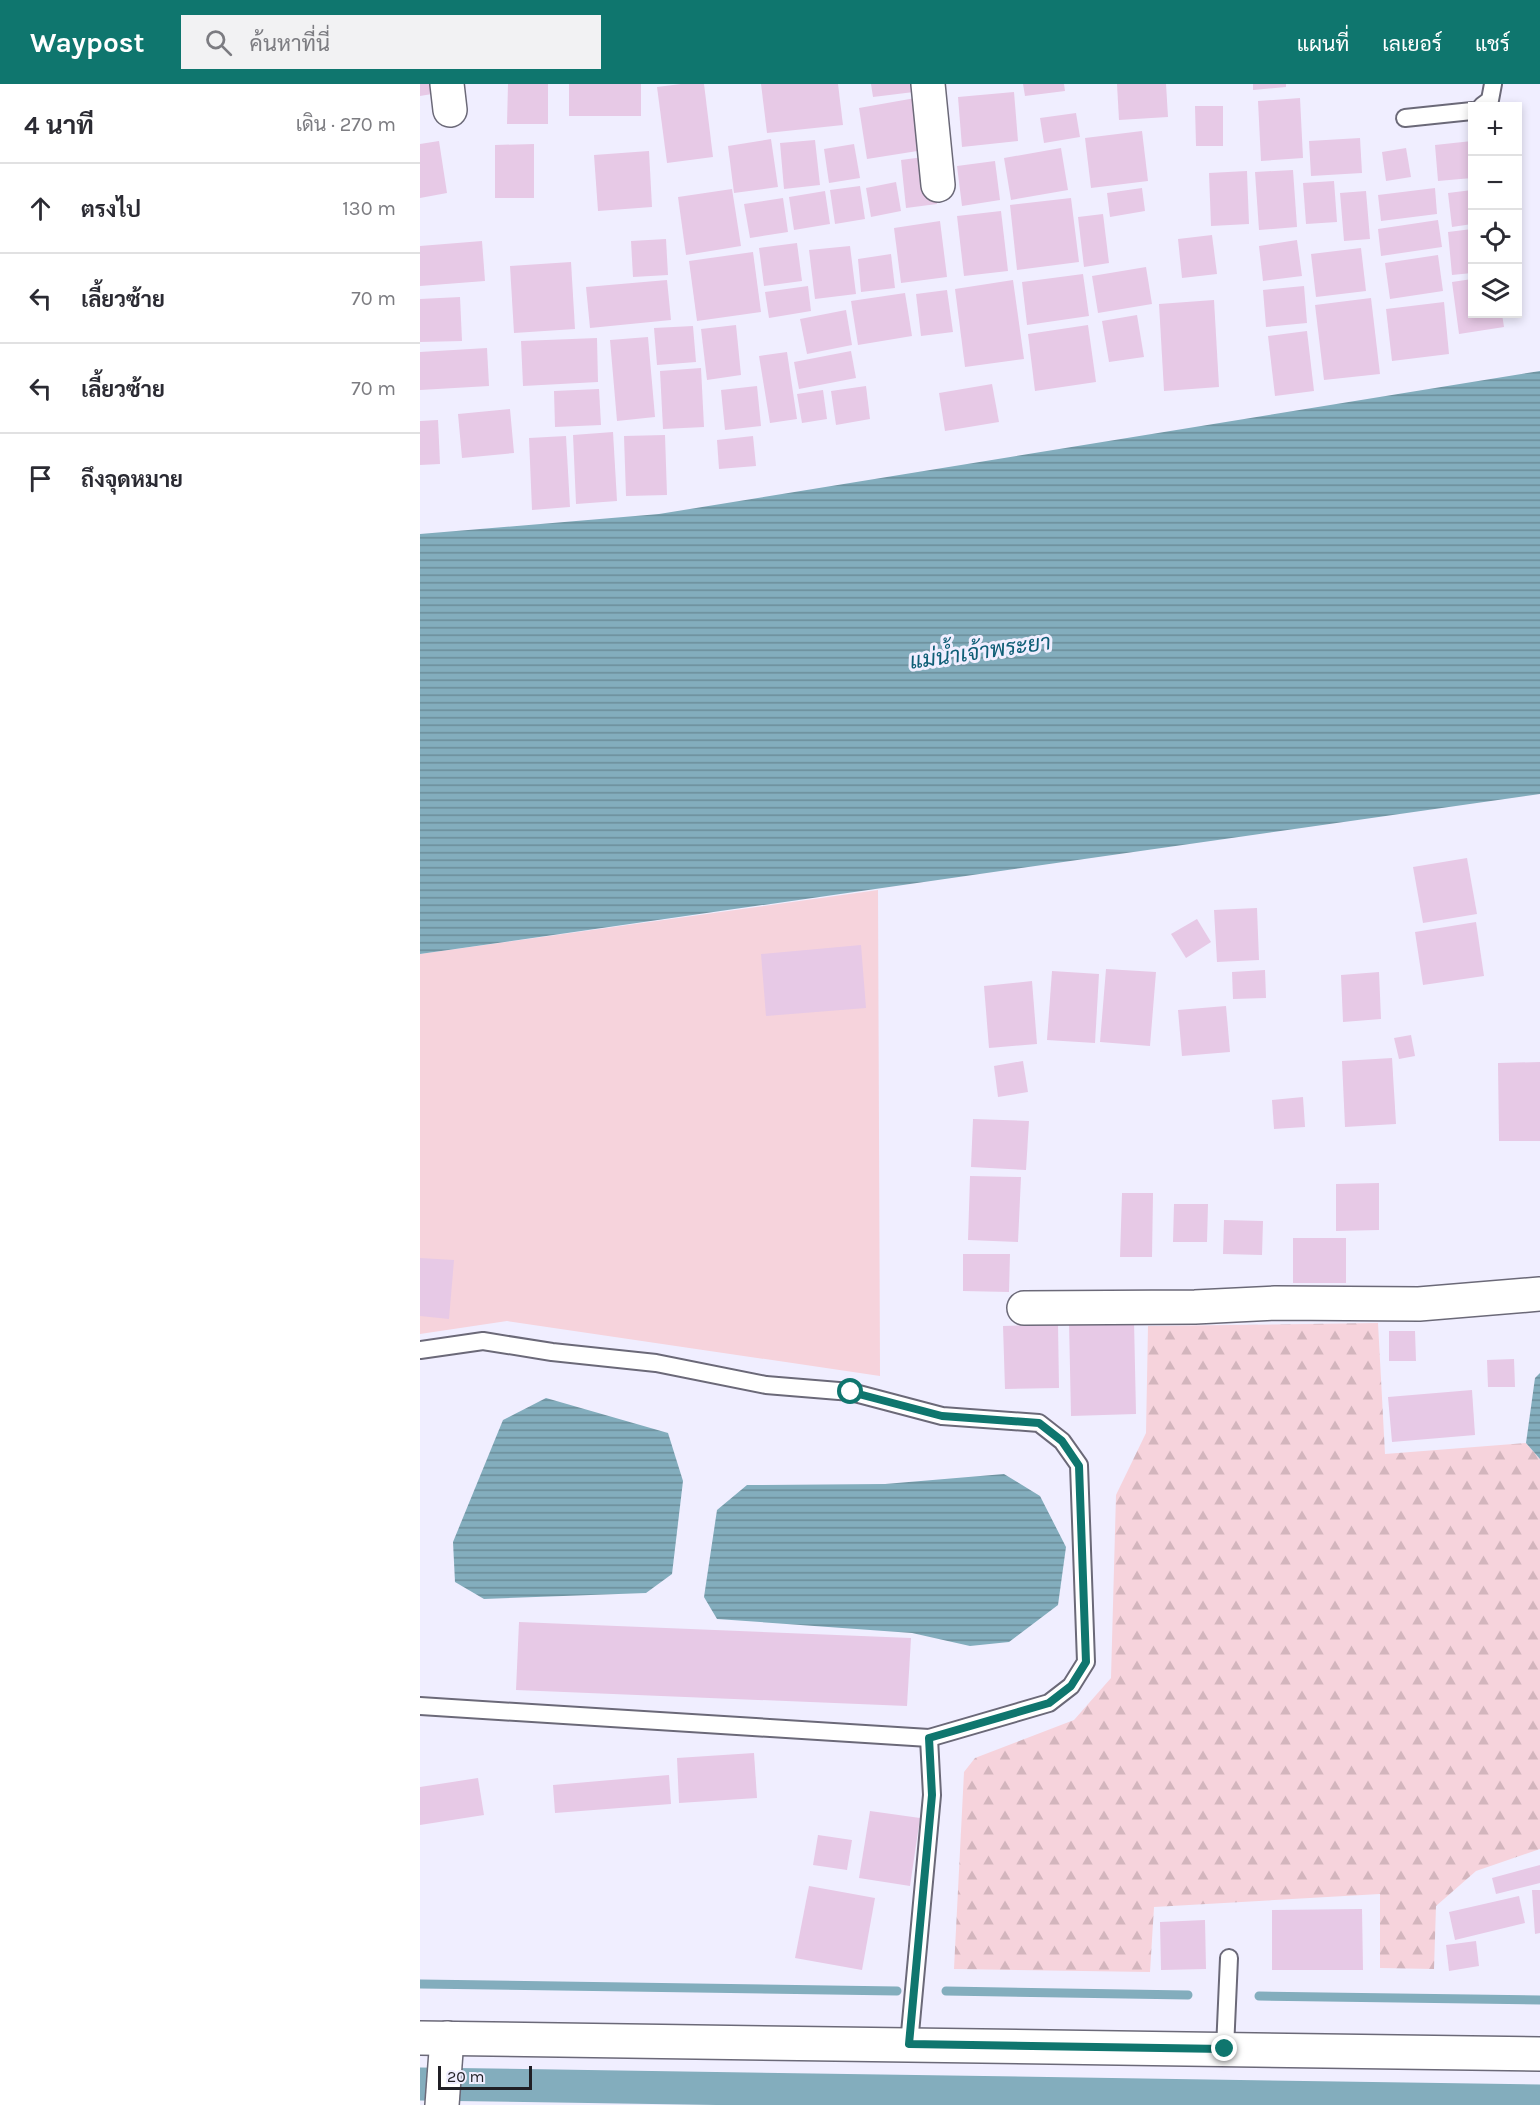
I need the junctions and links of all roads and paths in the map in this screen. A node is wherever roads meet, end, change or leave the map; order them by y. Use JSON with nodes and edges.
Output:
{"nodes":[{"id":1,"x":928,"y":84,"type":"edge"},
{"id":2,"x":1493,"y":84,"type":"edge"},
{"id":3,"x":1487,"y":102,"type":"edge"},
{"id":4,"x":1468,"y":112,"type":"edge"},
{"id":5,"x":1405,"y":118,"type":"dead end"},
{"id":6,"x":938,"y":185,"type":"dead end"},
{"id":7,"x":1540,"y":1294,"type":"edge"},
{"id":8,"x":1024,"y":1308,"type":"dead end"},
{"id":9,"x":420,"y":1350,"type":"edge"},
{"id":10,"x":420,"y":1706,"type":"edge"},
{"id":11,"x":929,"y":1738,"type":"junction"},
{"id":12,"x":1229,"y":1958,"type":"dead end"},
{"id":13,"x":909,"y":2044,"type":"junction"},
{"id":14,"x":437,"y":2046,"type":"edge"},
{"id":15,"x":1225,"y":2049,"type":"junction"},
{"id":16,"x":1540,"y":2054,"type":"edge"},
{"id":17,"x":442,"y":2104,"type":"edge"}],
"edges":[{"from":1,"to":6,"type":"main road"},
{"from":2,"to":3,"type":"lane"},
{"from":4,"to":5,"type":"lane"},
{"from":7,"to":8,"type":"main road"},
{"from":9,"to":11,"type":"lane"},
{"from":10,"to":11,"type":"lane"},
{"from":11,"to":13,"type":"lane"},
{"from":12,"to":15,"type":"lane"},
{"from":13,"to":14,"type":"main road"},
{"from":13,"to":15,"type":"main road"},
{"from":14,"to":17,"type":"main road"},
{"from":15,"to":16,"type":"main road"}]}
